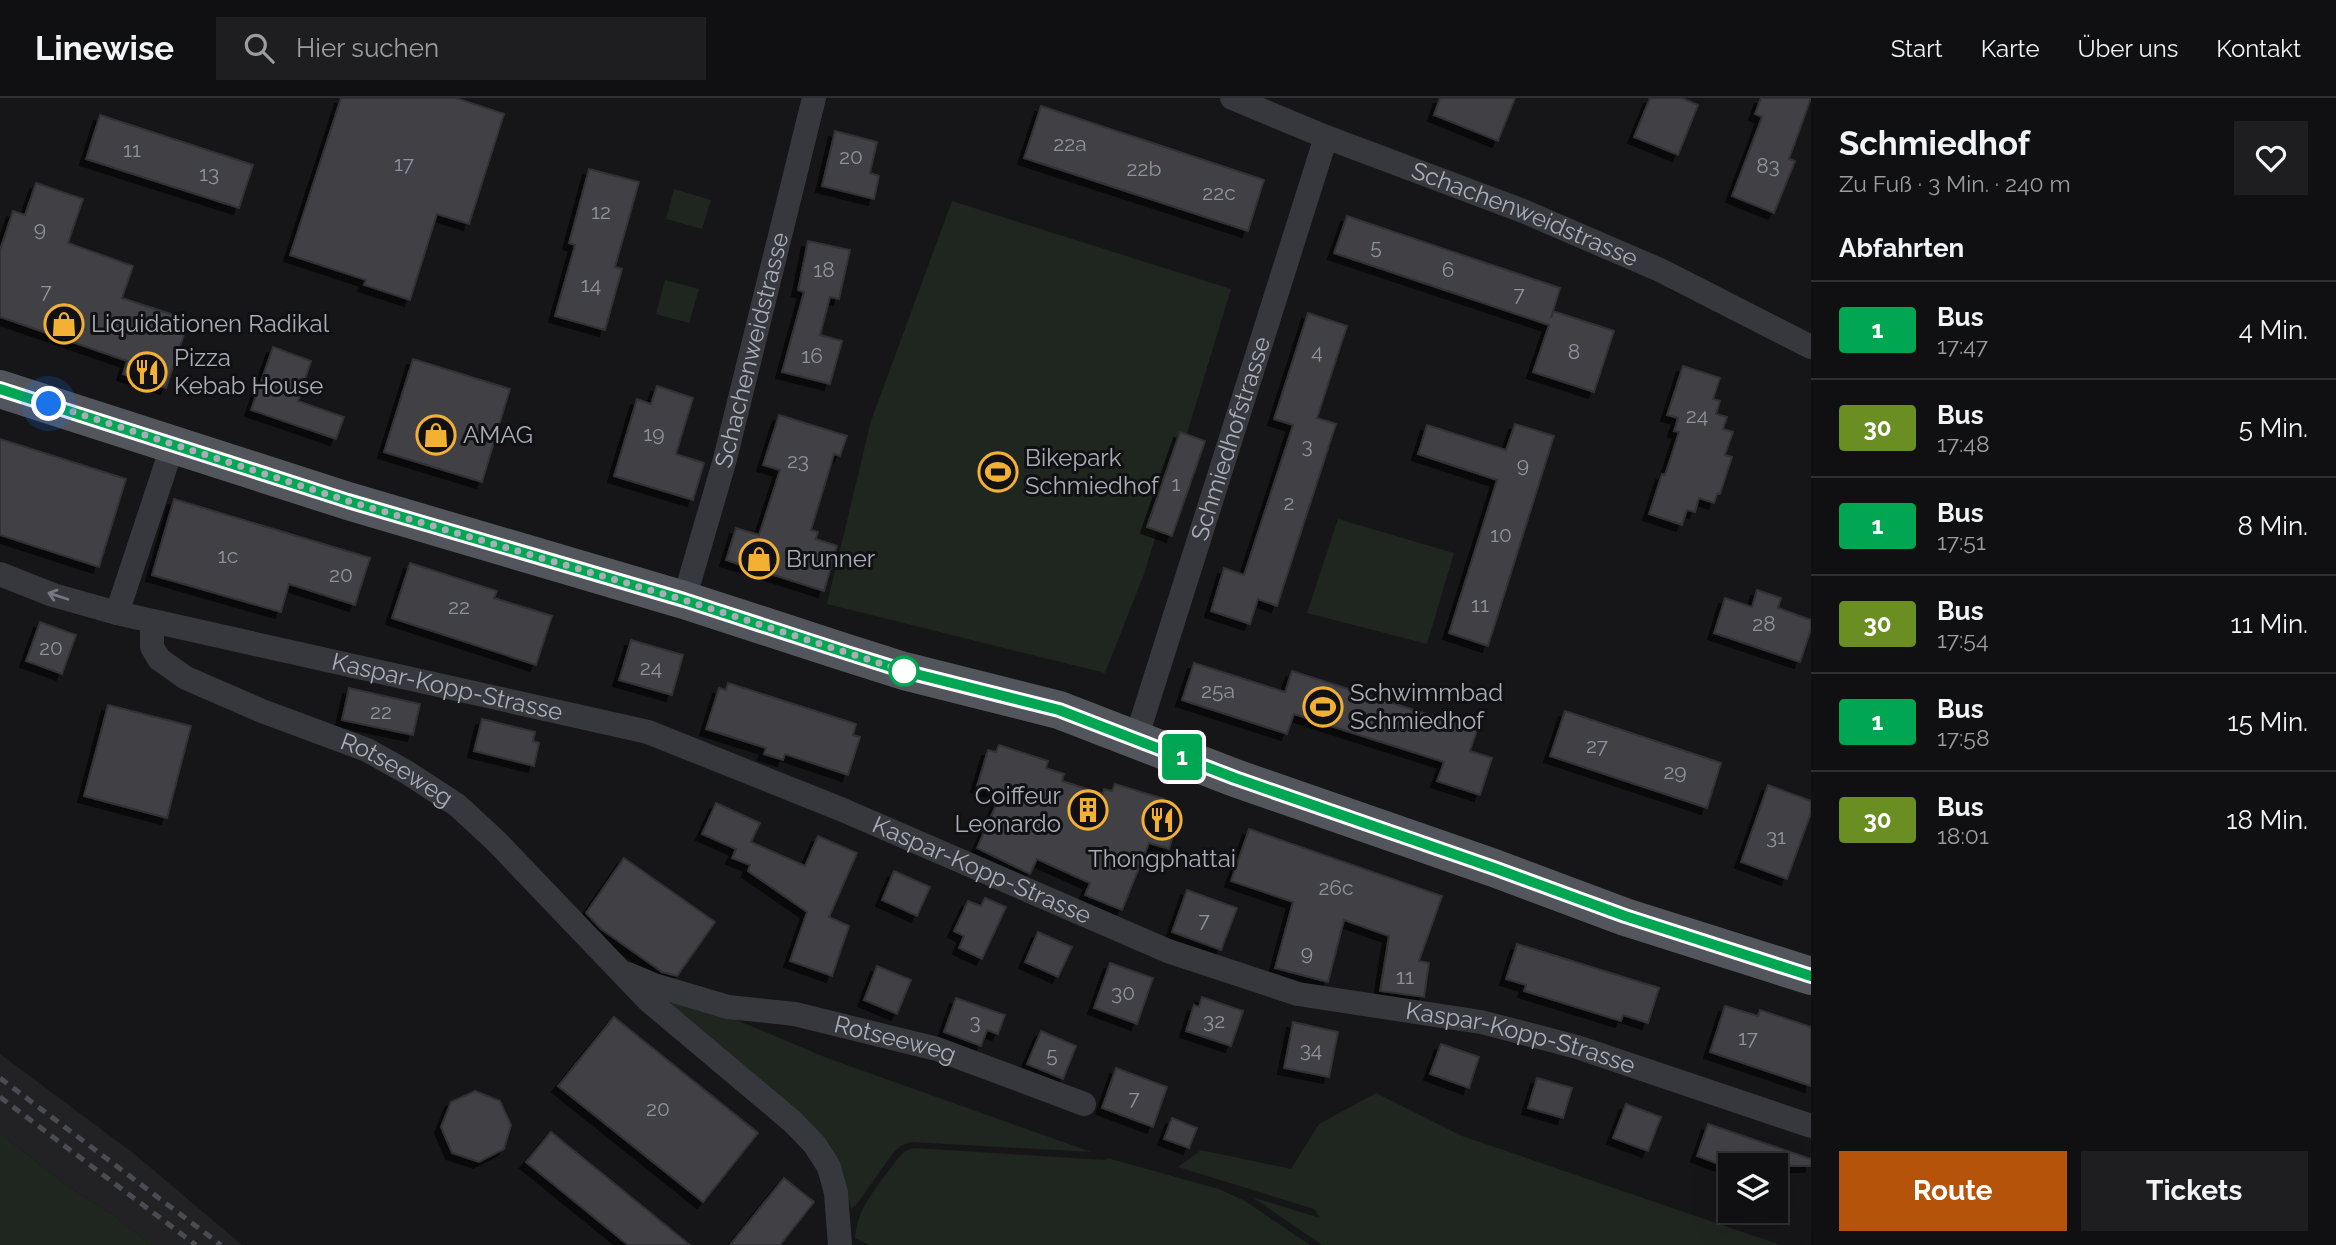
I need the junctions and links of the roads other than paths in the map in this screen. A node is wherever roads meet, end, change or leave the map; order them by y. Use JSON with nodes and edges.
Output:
{"nodes":[{"id":1,"x":814,"y":98,"type":"edge"},
{"id":2,"x":1232,"y":98,"type":"edge"},
{"id":3,"x":1326,"y":137,"type":"junction"},
{"id":4,"x":1811,"y":347,"type":"edge"},
{"id":5,"x":0,"y":389,"type":"edge"},
{"id":6,"x":173,"y":444,"type":"junction"},
{"id":7,"x":0,"y":574,"type":"edge"},
{"id":8,"x":684,"y":600,"type":"junction"},
{"id":9,"x":117,"y":613,"type":"junction"},
{"id":10,"x":152,"y":621,"type":"junction"},
{"id":11,"x":1136,"y":738,"type":"junction"},
{"id":12,"x":621,"y":971,"type":"junction"},
{"id":13,"x":1811,"y":976,"type":"edge"},
{"id":14,"x":1084,"y":1104,"type":"dead end"},
{"id":15,"x":1811,"y":1126,"type":"edge"},
{"id":16,"x":840,"y":1245,"type":"edge"}],
"edges":[{"from":1,"to":8,"type":"street","name":"Schachenweidstrasse"},
{"from":2,"to":3,"type":"street","name":"Schachenweidstrasse"},
{"from":3,"to":4,"type":"street","name":"Schachenweidstrasse"},
{"from":3,"to":11,"type":"street","name":"Schmiedhofstrasse"},
{"from":5,"to":6,"type":"main road"},
{"from":6,"to":8,"type":"main road"},
{"from":6,"to":9,"type":"street"},
{"from":9,"to":7,"type":"street","name":"Kaspar-Kopp-Strasse","one_way":true},
{"from":8,"to":11,"type":"main road"},
{"from":9,"to":10,"type":"street","name":"Kaspar-Kopp-Strasse"},
{"from":10,"to":12,"type":"street","name":"Rotseeweg"},
{"from":10,"to":15,"type":"street","name":"Kaspar-Kopp-Strasse"},
{"from":11,"to":13,"type":"main road"},
{"from":12,"to":14,"type":"street","name":"Rotseeweg"},
{"from":12,"to":16,"type":"street","name":"Rotseeweg"}]}
